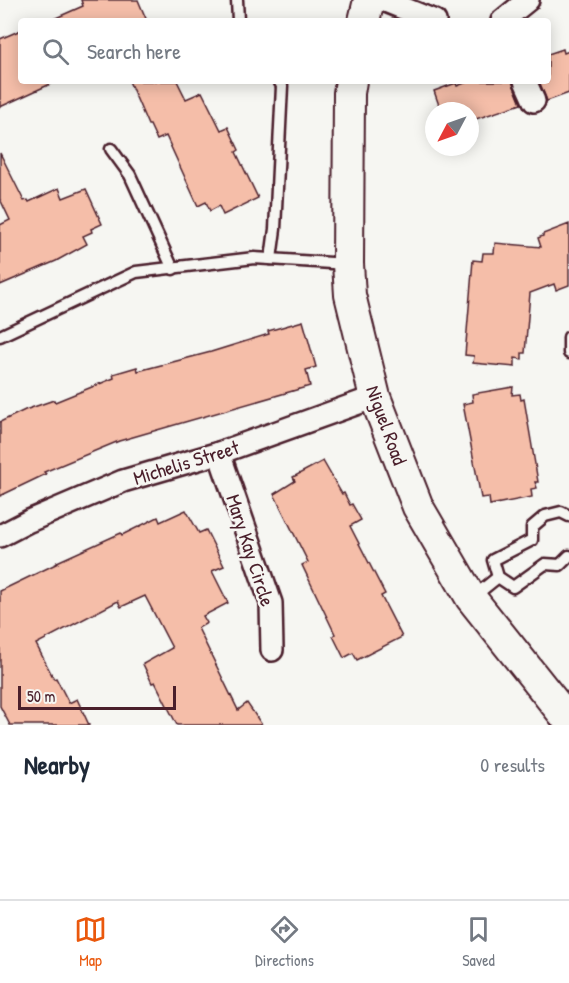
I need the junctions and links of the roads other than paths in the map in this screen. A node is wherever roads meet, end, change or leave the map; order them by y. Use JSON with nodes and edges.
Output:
{"nodes":[{"id":1,"x":237,"y":0,"type":"edge"},
{"id":2,"x":369,"y":0,"type":"edge"},
{"id":3,"x":383,"y":0,"type":"edge"},
{"id":4,"x":528,"y":0,"type":"edge"},
{"id":5,"x":238,"y":18,"type":"edge"},
{"id":6,"x":365,"y":18,"type":"edge"},
{"id":7,"x":428,"y":18,"type":"edge"},
{"id":8,"x":506,"y":18,"type":"edge"},
{"id":9,"x":281,"y":84,"type":"edge"},
{"id":10,"x":350,"y":84,"type":"edge"},
{"id":11,"x":526,"y":84,"type":"edge"},
{"id":12,"x":534,"y":101,"type":"dead end"},
{"id":13,"x":111,"y":148,"type":"dead end"},
{"id":14,"x":271,"y":259,"type":"junction"},
{"id":15,"x":348,"y":264,"type":"junction"},
{"id":16,"x":173,"y":269,"type":"junction"},
{"id":17,"x":0,"y":336,"type":"edge"},
{"id":18,"x":569,"y":337,"type":"edge"},
{"id":19,"x":569,"y":352,"type":"edge"},
{"id":20,"x":375,"y":397,"type":"junction"},
{"id":21,"x":219,"y":453,"type":"junction"},
{"id":22,"x":569,"y":516,"type":"edge"},
{"id":23,"x":0,"y":536,"type":"edge"},
{"id":24,"x":569,"y":556,"type":"edge"},
{"id":25,"x":498,"y":578,"type":"junction"},
{"id":26,"x":471,"y":598,"type":"junction"},
{"id":27,"x":272,"y":650,"type":"dead end"},
{"id":28,"x":569,"y":721,"type":"edge"}],
"edges":[{"from":1,"to":5,"type":"lane"},
{"from":2,"to":6,"type":"main road"},
{"from":3,"to":7,"type":"street"},
{"from":4,"to":8,"type":"street"},
{"from":9,"to":14,"type":"lane"},
{"from":10,"to":15,"type":"main road","name":"Niguel Road"},
{"from":11,"to":12,"type":"street"},
{"from":13,"to":16,"type":"lane"},
{"from":14,"to":15,"type":"lane"},
{"from":14,"to":16,"type":"lane"},
{"from":15,"to":20,"type":"main road","name":"Niguel Road"},
{"from":16,"to":17,"type":"lane"},
{"from":18,"to":19,"type":"lane"},
{"from":20,"to":21,"type":"street","name":"Michelis Street"},
{"from":20,"to":26,"type":"main road","name":"Niguel Road"},
{"from":21,"to":23,"type":"street","name":"Michelis Street"},
{"from":21,"to":27,"type":"street","name":"Mary Kay Circle"},
{"from":22,"to":25,"type":"lane"},
{"from":24,"to":25,"type":"lane"},
{"from":25,"to":26,"type":"lane"},
{"from":26,"to":28,"type":"main road","name":"Niguel Road"}]}
